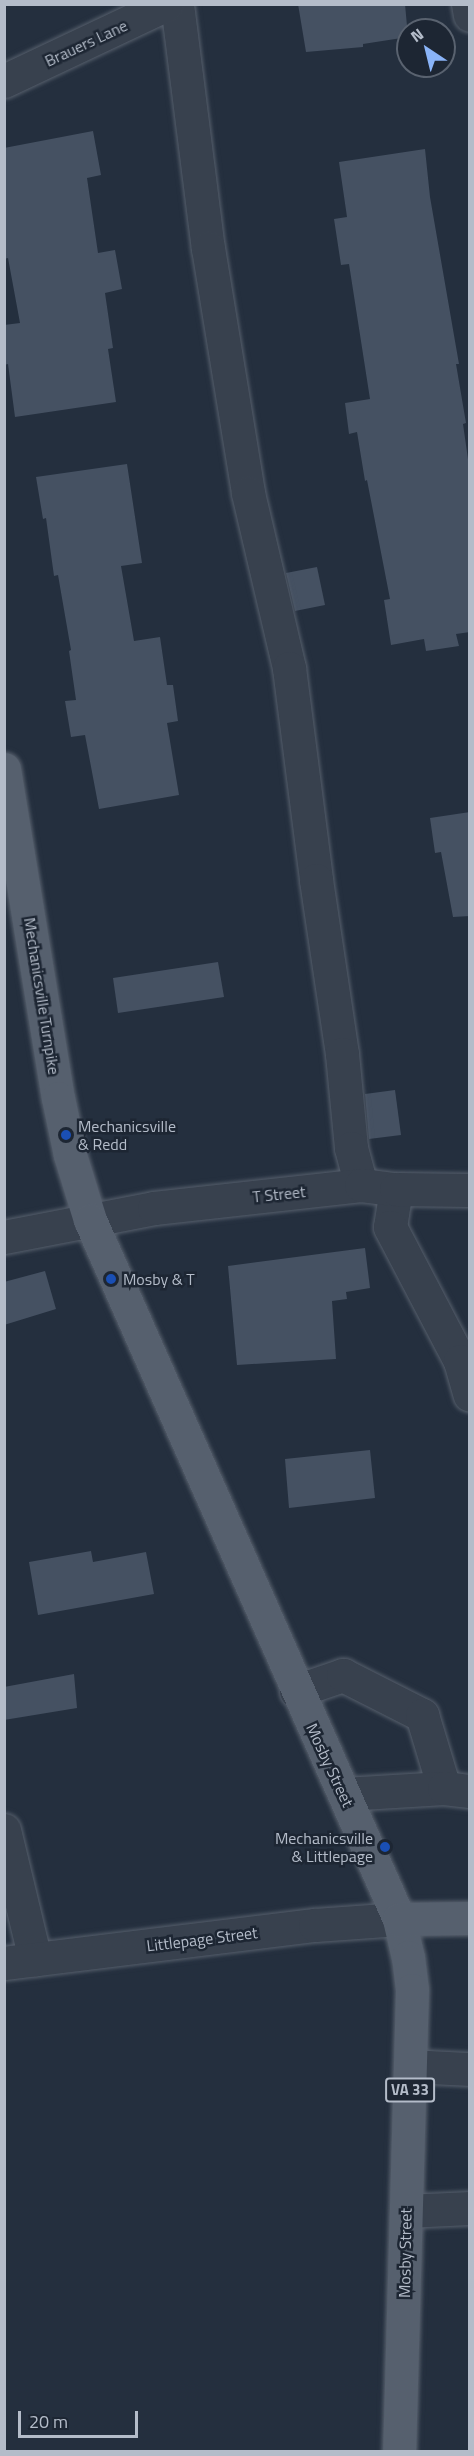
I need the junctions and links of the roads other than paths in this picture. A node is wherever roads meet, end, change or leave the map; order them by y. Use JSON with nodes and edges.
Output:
{"nodes":[{"id":1,"x":167,"y":4,"type":"edge"},
{"id":2,"x":177,"y":4,"type":"edge"},
{"id":3,"x":468,"y":4,"type":"edge"},
{"id":4,"x":470,"y":15,"type":"edge"},
{"id":5,"x":4,"y":81,"type":"edge"},
{"id":6,"x":4,"y":769,"type":"edge"},
{"id":7,"x":361,"y":1185,"type":"junction"},
{"id":8,"x":396,"y":1189,"type":"junction"},
{"id":9,"x":470,"y":1190,"type":"edge"},
{"id":10,"x":90,"y":1220,"type":"junction"},
{"id":11,"x":4,"y":1237,"type":"edge"},
{"id":12,"x":470,"y":1395,"type":"edge"},
{"id":13,"x":296,"y":1691,"type":"junction"},
{"id":14,"x":457,"y":1789,"type":"edge"},
{"id":15,"x":344,"y":1794,"type":"junction"},
{"id":16,"x":4,"y":1830,"type":"edge"},
{"id":17,"x":470,"y":1918,"type":"edge"},
{"id":18,"x":399,"y":1919,"type":"junction"},
{"id":19,"x":20,"y":1961,"type":"edge"},
{"id":20,"x":410,"y":2066,"type":"junction"},
{"id":21,"x":470,"y":2069,"type":"edge"},
{"id":22,"x":470,"y":2208,"type":"edge"},
{"id":23,"x":406,"y":2211,"type":"junction"},
{"id":24,"x":399,"y":2451,"type":"edge"}],
"edges":[{"from":1,"to":5,"type":"street","name":"Brauers Lane"},
{"from":2,"to":7,"type":"street"},
{"from":3,"to":4,"type":"street"},
{"from":6,"to":10,"type":"main road","name":"Mechanicsville Turnpike"},
{"from":7,"to":8,"type":"street","name":"T Street"},
{"from":7,"to":10,"type":"street","name":"T Street"},
{"from":8,"to":9,"type":"street","name":"T Street"},
{"from":8,"to":12,"type":"street"},
{"from":10,"to":11,"type":"street","name":"T Street"},
{"from":10,"to":13,"type":"main road","name":"Mosby Street"},
{"from":13,"to":14,"type":"street"},
{"from":13,"to":15,"type":"main road","name":"Mosby Street"},
{"from":14,"to":15,"type":"street"},
{"from":15,"to":18,"type":"main road","name":"Mosby Street"},
{"from":16,"to":19,"type":"street"},
{"from":17,"to":18,"type":"main road"},
{"from":18,"to":19,"type":"street","name":"Littlepage Street"},
{"from":18,"to":20,"type":"main road","name":"Mosby Street","number":"VA 33"},
{"from":20,"to":21,"type":"street"},
{"from":20,"to":23,"type":"main road","name":"Mosby Street","number":"VA 33"},
{"from":22,"to":23,"type":"street"},
{"from":23,"to":24,"type":"main road","name":"Mosby Street","number":"VA 33"}]}
